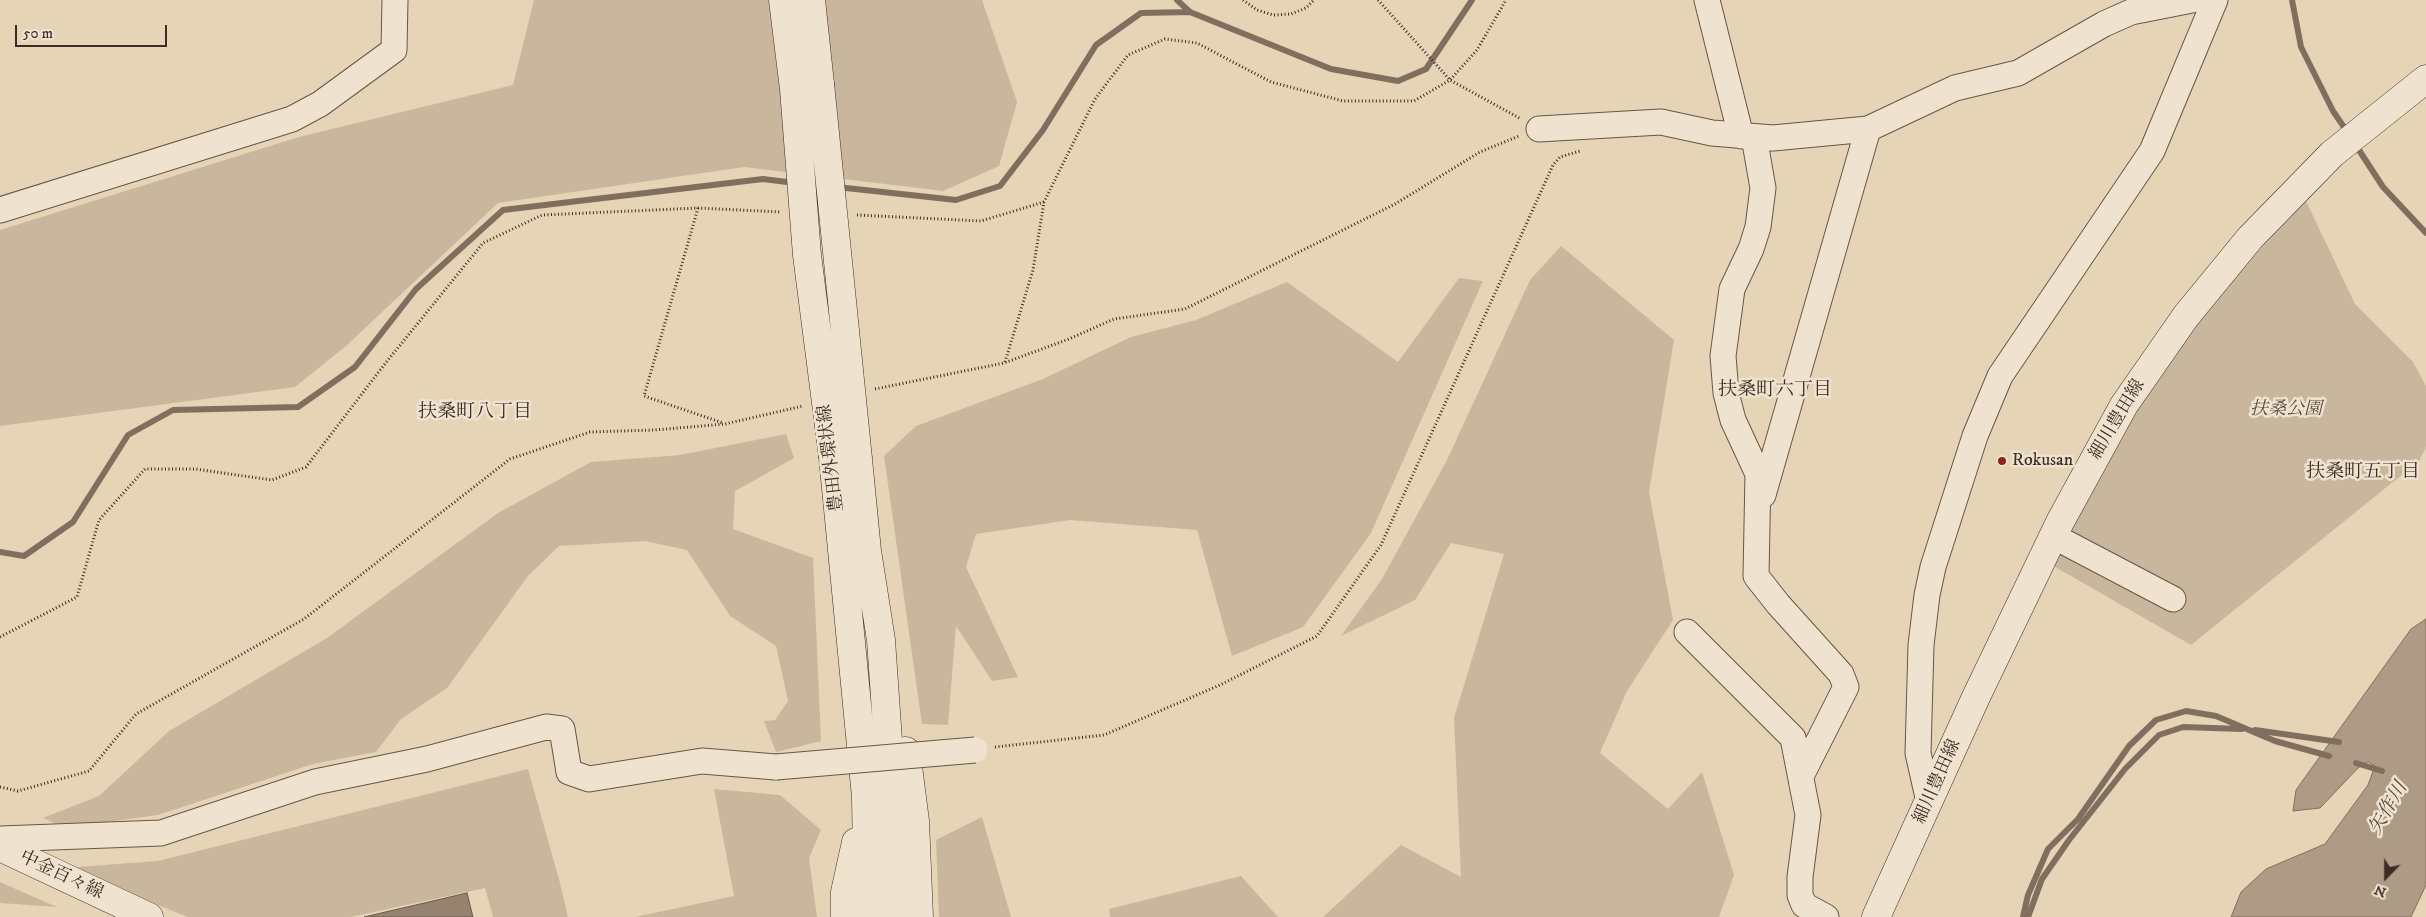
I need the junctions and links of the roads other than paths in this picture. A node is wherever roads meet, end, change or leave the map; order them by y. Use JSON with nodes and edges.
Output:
{"nodes":[{"id":1,"x":395,"y":0,"type":"edge"},
{"id":2,"x":783,"y":0,"type":"edge"},
{"id":3,"x":811,"y":0,"type":"edge"},
{"id":4,"x":1707,"y":0,"type":"edge"},
{"id":5,"x":2192,"y":0,"type":"edge"},
{"id":6,"x":2215,"y":0,"type":"edge"},
{"id":7,"x":2426,"y":79,"type":"edge"},
{"id":8,"x":1539,"y":129,"type":"road end"},
{"id":9,"x":1868,"y":130,"type":"junction"},
{"id":10,"x":1748,"y":137,"type":"junction"},
{"id":11,"x":0,"y":210,"type":"edge"},
{"id":12,"x":845,"y":458,"type":"junction"},
{"id":13,"x":1757,"y":516,"type":"junction"},
{"id":14,"x":2053,"y":536,"type":"junction"},
{"id":15,"x":2173,"y":599,"type":"dead end"},
{"id":16,"x":1687,"y":632,"type":"dead end"},
{"id":17,"x":881,"y":640,"type":"junction"},
{"id":18,"x":975,"y":750,"type":"road end"},
{"id":19,"x":1801,"y":776,"type":"junction"},
{"id":20,"x":879,"y":795,"type":"junction"},
{"id":21,"x":1929,"y":802,"type":"junction"},
{"id":22,"x":0,"y":839,"type":"edge"},
{"id":23,"x":0,"y":847,"type":"edge"},
{"id":24,"x":149,"y":917,"type":"edge"},
{"id":25,"x":845,"y":917,"type":"edge"},
{"id":26,"x":868,"y":917,"type":"edge"},
{"id":27,"x":895,"y":917,"type":"edge"},
{"id":28,"x":919,"y":917,"type":"edge"},
{"id":29,"x":1826,"y":917,"type":"edge"},
{"id":30,"x":1876,"y":917,"type":"edge"}],
"edges":[{"from":1,"to":11,"type":"street"},
{"from":2,"to":12,"type":"street","name":"豊田外環状線","bridge":true},
{"from":3,"to":12,"type":"street","name":"豊田外環状線","bridge":true},
{"from":4,"to":10,"type":"street"},
{"from":5,"to":9,"type":"street"},
{"from":6,"to":21,"type":"street"},
{"from":7,"to":14,"type":"street","name":"細川豊田線"},
{"from":8,"to":10,"type":"street"},
{"from":9,"to":10,"type":"street"},
{"from":9,"to":13,"type":"street"},
{"from":10,"to":13,"type":"street"},
{"from":12,"to":17,"type":"street","name":"豊田外環状線"},
{"from":12,"to":20,"type":"street","name":"豊田外環状線"},
{"from":13,"to":19,"type":"street"},
{"from":14,"to":15,"type":"street"},
{"from":14,"to":21,"type":"street","name":"細川豊田線"},
{"from":16,"to":19,"type":"street"},
{"from":17,"to":20,"type":"street","name":"豊田外環状線"},
{"from":17,"to":28,"type":"street"},
{"from":18,"to":22,"type":"street","bridge":true},
{"from":19,"to":29,"type":"street"},
{"from":20,"to":25,"type":"street"},
{"from":20,"to":26,"type":"street","name":"豊田外環状線"},
{"from":20,"to":27,"type":"street","name":"豊田外環状線"},
{"from":21,"to":30,"type":"street","name":"細川豊田線"},
{"from":23,"to":24,"type":"street","name":"中金百々線"}]}
